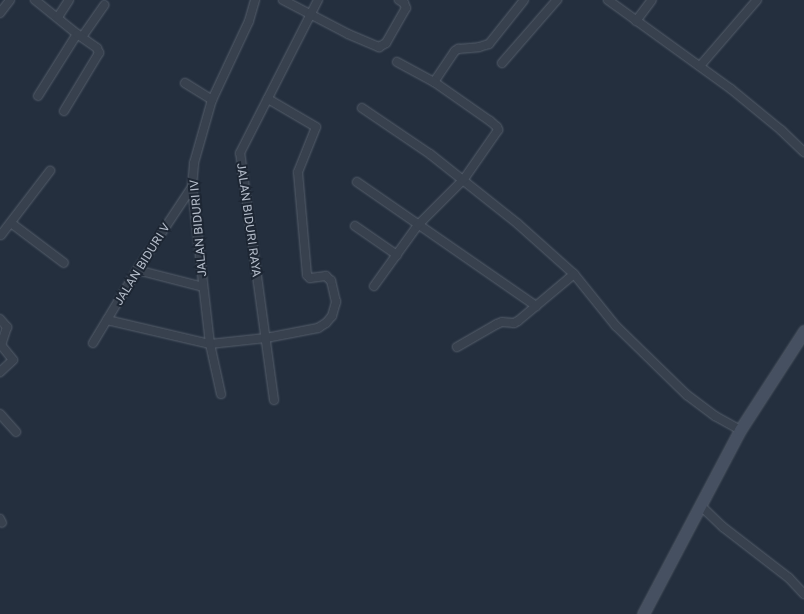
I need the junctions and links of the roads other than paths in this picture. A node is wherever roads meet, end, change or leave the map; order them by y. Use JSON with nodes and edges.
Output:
{"nodes":[{"id":1,"x":10,"y":0,"type":"edge"},
{"id":2,"x":35,"y":0,"type":"edge"},
{"id":3,"x":69,"y":0,"type":"edge"},
{"id":4,"x":255,"y":0,"type":"edge"},
{"id":5,"x":283,"y":0,"type":"edge"},
{"id":6,"x":318,"y":0,"type":"edge"},
{"id":7,"x":399,"y":0,"type":"edge"},
{"id":8,"x":524,"y":0,"type":"edge"},
{"id":9,"x":557,"y":0,"type":"edge"},
{"id":10,"x":608,"y":0,"type":"edge"},
{"id":11,"x":652,"y":0,"type":"edge"},
{"id":12,"x":757,"y":0,"type":"edge"},
{"id":13,"x":104,"y":5,"type":"dead end"},
{"id":14,"x":0,"y":13,"type":"edge"},
{"id":15,"x":311,"y":16,"type":"junction"},
{"id":16,"x":58,"y":17,"type":"junction"},
{"id":17,"x":636,"y":21,"type":"junction"},
{"id":18,"x":80,"y":36,"type":"junction"},
{"id":19,"x":396,"y":62,"type":"dead end"},
{"id":20,"x":502,"y":63,"type":"dead end"},
{"id":21,"x":700,"y":66,"type":"junction"},
{"id":22,"x":434,"y":82,"type":"junction"},
{"id":23,"x":185,"y":83,"type":"dead end"},
{"id":24,"x":38,"y":96,"type":"dead end"},
{"id":25,"x":268,"y":99,"type":"junction"},
{"id":26,"x":212,"y":100,"type":"junction"},
{"id":27,"x":362,"y":108,"type":"dead end"},
{"id":28,"x":64,"y":111,"type":"dead end"},
{"id":29,"x":804,"y":152,"type":"edge"},
{"id":30,"x":50,"y":171,"type":"dead end"},
{"id":31,"x":464,"y":180,"type":"junction"},
{"id":32,"x":357,"y":182,"type":"dead end"},
{"id":33,"x":192,"y":187,"type":"junction"},
{"id":34,"x":11,"y":223,"type":"junction"},
{"id":35,"x":418,"y":225,"type":"junction"},
{"id":36,"x":355,"y":226,"type":"dead end"},
{"id":37,"x":0,"y":234,"type":"edge"},
{"id":38,"x":397,"y":256,"type":"junction"},
{"id":39,"x":64,"y":263,"type":"dead end"},
{"id":40,"x":137,"y":270,"type":"junction"},
{"id":41,"x":574,"y":274,"type":"junction"},
{"id":42,"x":374,"y":286,"type":"dead end"},
{"id":43,"x":203,"y":287,"type":"junction"},
{"id":44,"x":536,"y":306,"type":"junction"},
{"id":45,"x":0,"y":318,"type":"edge"},
{"id":46,"x":107,"y":320,"type":"junction"},
{"id":47,"x":804,"y":331,"type":"edge"},
{"id":48,"x":266,"y":338,"type":"junction"},
{"id":49,"x":93,"y":343,"type":"dead end"},
{"id":50,"x":210,"y":344,"type":"junction"},
{"id":51,"x":457,"y":346,"type":"dead end"},
{"id":52,"x":0,"y":372,"type":"edge"},
{"id":53,"x":221,"y":394,"type":"dead end"},
{"id":54,"x":274,"y":400,"type":"dead end"},
{"id":55,"x":0,"y":414,"type":"edge"},
{"id":56,"x":740,"y":430,"type":"junction"},
{"id":57,"x":16,"y":432,"type":"dead end"},
{"id":58,"x":700,"y":505,"type":"junction"},
{"id":59,"x":804,"y":594,"type":"edge"},
{"id":60,"x":643,"y":614,"type":"edge"}],
"edges":[{"from":1,"to":14,"type":"street"},
{"from":2,"to":16,"type":"street"},
{"from":3,"to":16,"type":"street"},
{"from":4,"to":26,"type":"street","name":"JALAN BIDURI IV"},
{"from":5,"to":15,"type":"street"},
{"from":6,"to":15,"type":"street","name":"JALAN BIDURI RAYA"},
{"from":7,"to":15,"type":"street"},
{"from":8,"to":22,"type":"street"},
{"from":9,"to":20,"type":"street"},
{"from":10,"to":17,"type":"street"},
{"from":11,"to":17,"type":"street"},
{"from":12,"to":21,"type":"street"},
{"from":13,"to":18,"type":"street"},
{"from":15,"to":25,"type":"street","name":"JALAN BIDURI RAYA"},
{"from":16,"to":18,"type":"street"},
{"from":17,"to":21,"type":"street"},
{"from":18,"to":24,"type":"street"},
{"from":18,"to":28,"type":"street"},
{"from":19,"to":22,"type":"street"},
{"from":21,"to":29,"type":"street"},
{"from":22,"to":31,"type":"street"},
{"from":23,"to":26,"type":"street"},
{"from":25,"to":48,"type":"street","name":"JALAN BIDURI RAYA"},
{"from":25,"to":48,"type":"street"},
{"from":26,"to":33,"type":"street","name":"JALAN BIDURI IV"},
{"from":27,"to":31,"type":"street"},
{"from":30,"to":34,"type":"street"},
{"from":31,"to":35,"type":"street"},
{"from":31,"to":41,"type":"street"},
{"from":32,"to":35,"type":"street"},
{"from":33,"to":40,"type":"street","name":"JALAN BIDURI V"},
{"from":33,"to":43,"type":"street","name":"JALAN BIDURI IV"},
{"from":34,"to":37,"type":"street"},
{"from":34,"to":39,"type":"street"},
{"from":35,"to":38,"type":"street"},
{"from":35,"to":44,"type":"street"},
{"from":36,"to":38,"type":"street"},
{"from":38,"to":42,"type":"street"},
{"from":40,"to":43,"type":"street"},
{"from":40,"to":46,"type":"street","name":"JALAN BIDURI V"},
{"from":41,"to":44,"type":"street"},
{"from":41,"to":56,"type":"street"},
{"from":43,"to":50,"type":"street","name":"JALAN BIDURI IV"},
{"from":44,"to":51,"type":"street"},
{"from":45,"to":52,"type":"street"},
{"from":46,"to":49,"type":"street","name":"JALAN BIDURI V"},
{"from":46,"to":50,"type":"street"},
{"from":47,"to":56,"type":"street"},
{"from":48,"to":50,"type":"street"},
{"from":48,"to":54,"type":"street","name":"JALAN BIDURI RAYA"},
{"from":50,"to":53,"type":"street","name":"JALAN BIDURI IV"},
{"from":55,"to":57,"type":"street"},
{"from":56,"to":58,"type":"street"},
{"from":58,"to":59,"type":"street"},
{"from":58,"to":60,"type":"street"}]}
